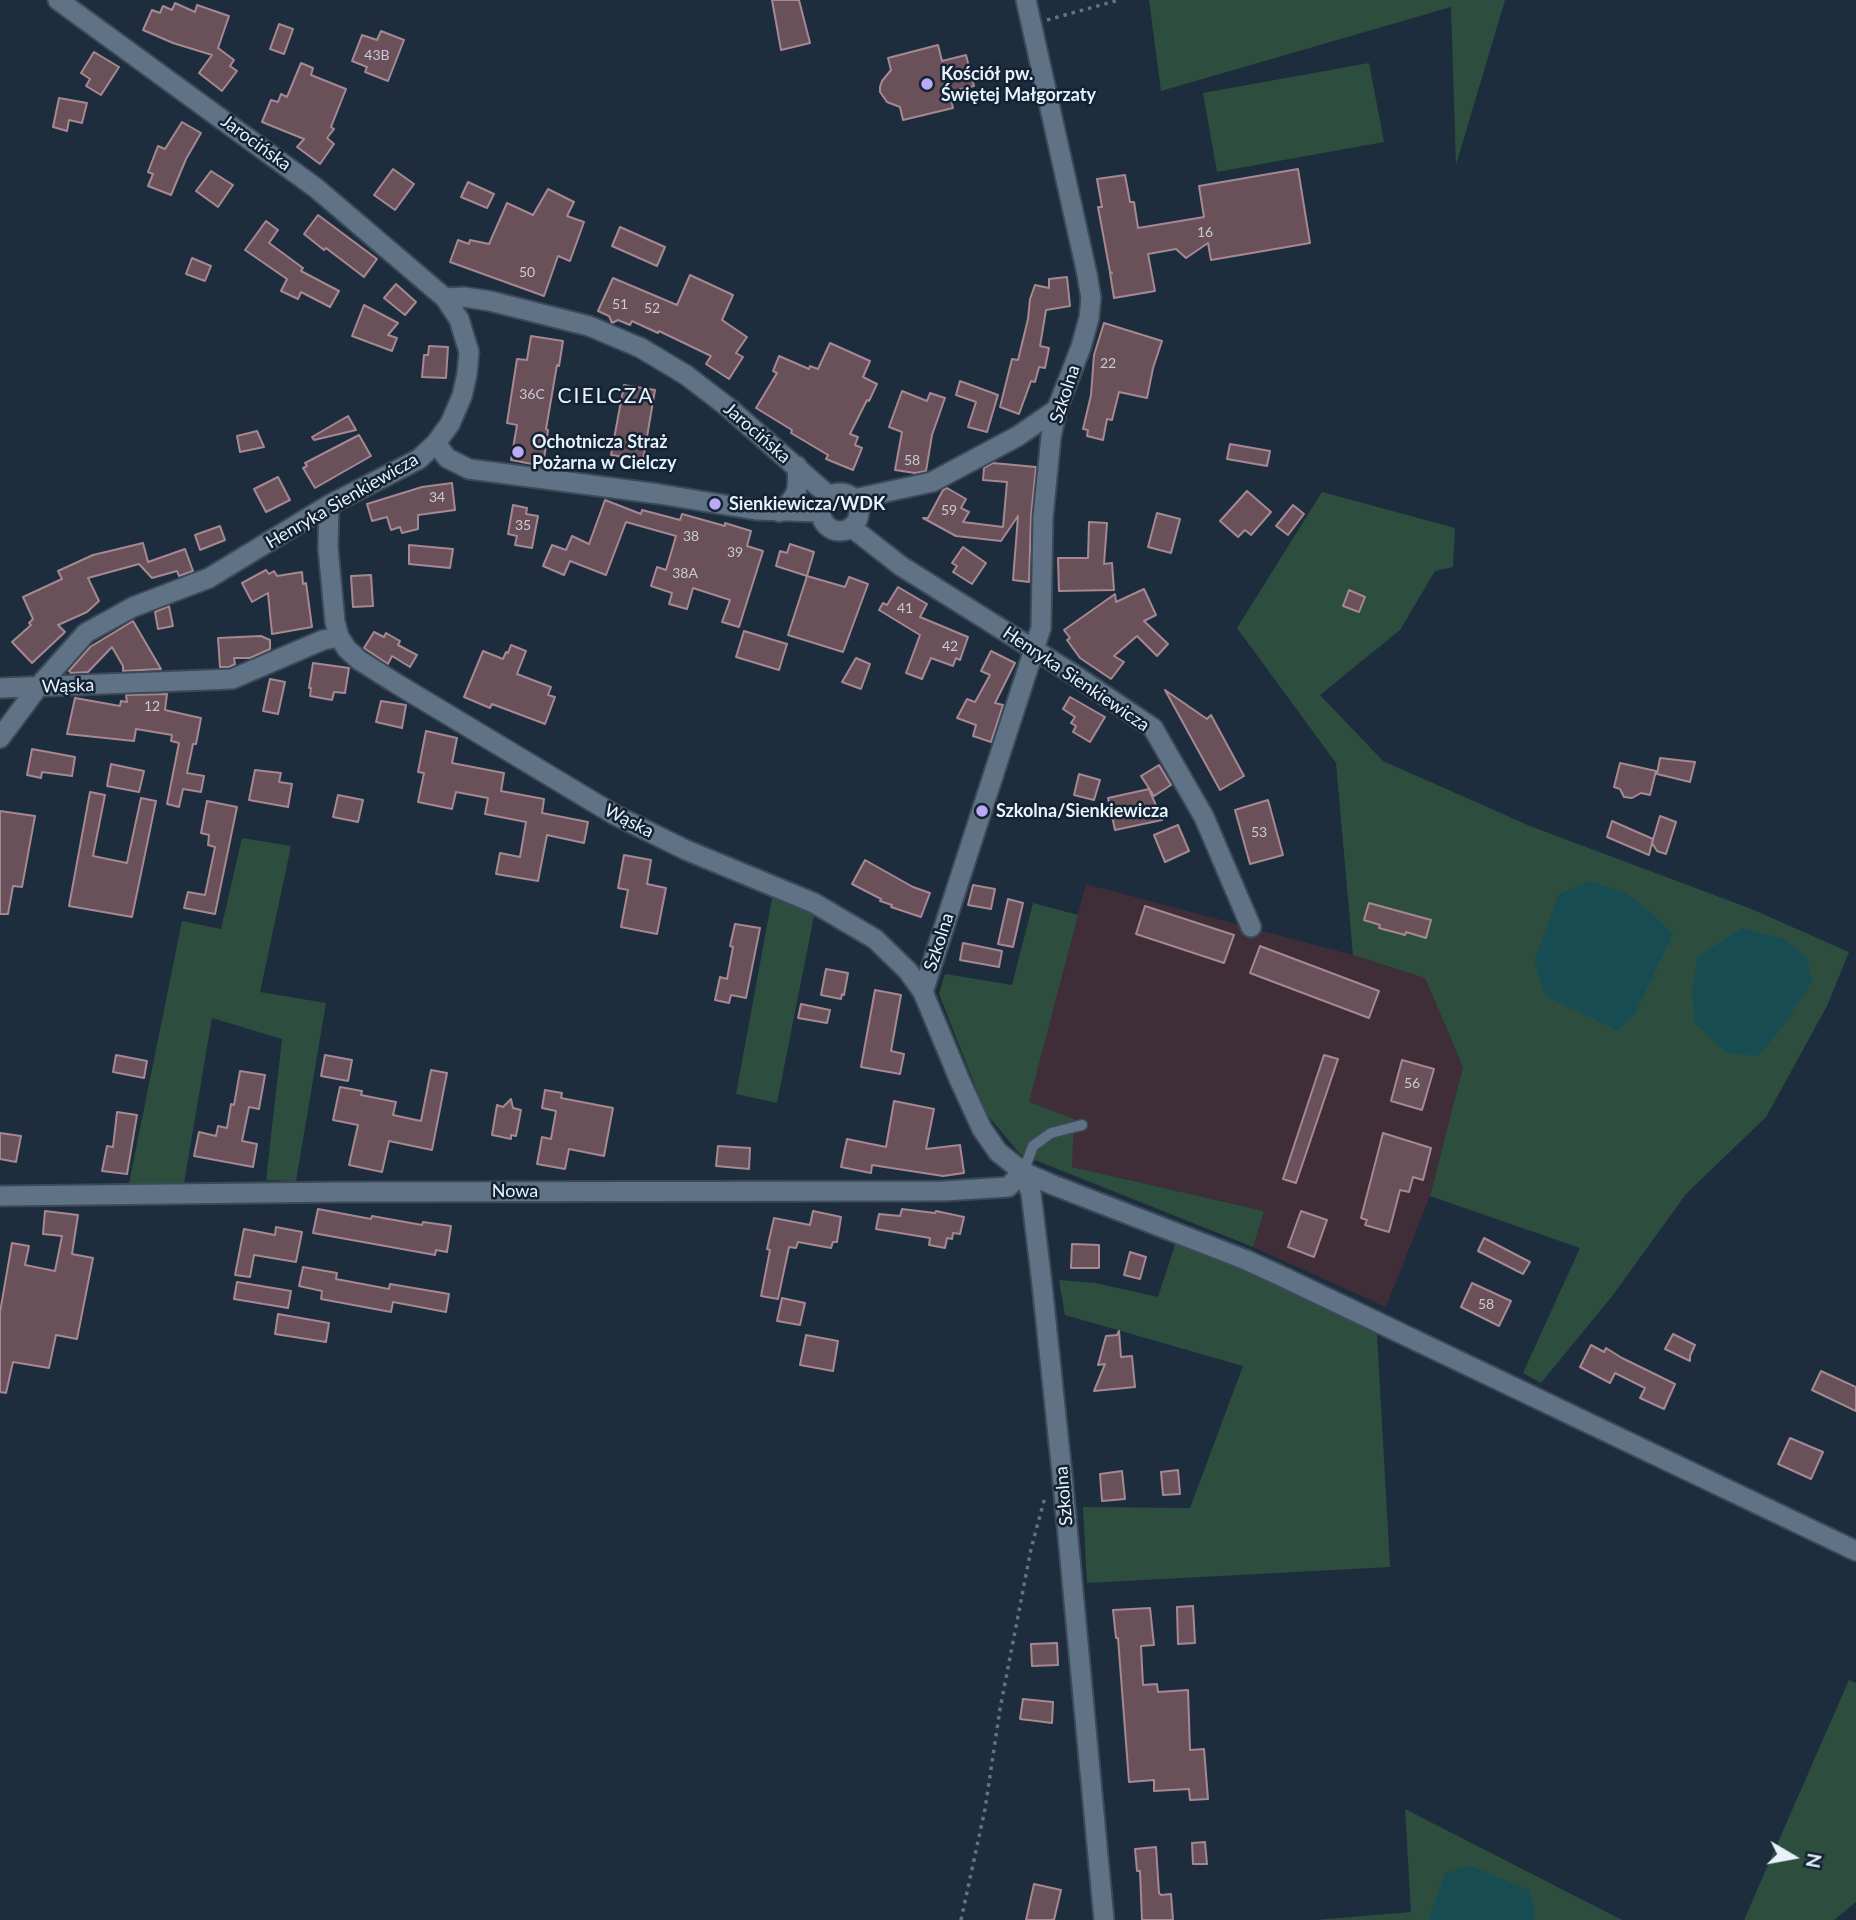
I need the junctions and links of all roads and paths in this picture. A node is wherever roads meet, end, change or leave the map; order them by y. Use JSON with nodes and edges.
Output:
{"nodes":[{"id":1,"x":58,"y":0,"type":"edge"},
{"id":2,"x":1026,"y":0,"type":"edge"},
{"id":3,"x":1119,"y":0,"type":"edge"},
{"id":4,"x":1031,"y":24,"type":"junction"},
{"id":5,"x":445,"y":298,"type":"junction"},
{"id":6,"x":1057,"y":409,"type":"junction"},
{"id":7,"x":436,"y":443,"type":"junction"},
{"id":8,"x":797,"y":466,"type":"junction"},
{"id":9,"x":854,"y":499,"type":"junction"},
{"id":10,"x":825,"y":504,"type":"junction"},
{"id":11,"x":329,"y":505,"type":"junction"},
{"id":12,"x":779,"y":512,"type":"junction"},
{"id":13,"x":851,"y":527,"type":"junction"},
{"id":14,"x":338,"y":638,"type":"junction"},
{"id":15,"x":1034,"y":649,"type":"junction"},
{"id":16,"x":38,"y":687,"type":"junction"},
{"id":17,"x":0,"y":688,"type":"edge"},
{"id":18,"x":0,"y":738,"type":"edge"},
{"id":19,"x":1251,"y":927,"type":"dead end"},
{"id":20,"x":923,"y":992,"type":"junction"},
{"id":21,"x":1082,"y":1125,"type":"dead end"},
{"id":22,"x":1023,"y":1172,"type":"junction"},
{"id":23,"x":0,"y":1196,"type":"edge"},
{"id":24,"x":1062,"y":1473,"type":"junction"},
{"id":25,"x":1856,"y":1551,"type":"edge"},
{"id":26,"x":961,"y":1920,"type":"edge"},
{"id":27,"x":1104,"y":1920,"type":"edge"}],
"edges":[{"from":1,"to":5,"type":"street","name":"Jarocińska"},
{"from":2,"to":4,"type":"street","name":"Szkolna"},
{"from":3,"to":4,"type":"path"},
{"from":4,"to":6,"type":"street","name":"Szkolna"},
{"from":5,"to":7,"type":"street","name":"Jarocińska"},
{"from":5,"to":8,"type":"street","name":"Jarocińska"},
{"from":6,"to":9,"type":"street"},
{"from":6,"to":15,"type":"street","name":"Szkolna"},
{"from":7,"to":11,"type":"street","name":"Henryka Sienkiewicza"},
{"from":7,"to":12,"type":"street","name":"Henryka Sienkiewicza"},
{"from":8,"to":10,"type":"street","name":"Jarocińska"},
{"from":8,"to":12,"type":"street"},
{"from":9,"to":10,"type":"street"},
{"from":9,"to":13,"type":"street"},
{"from":10,"to":12,"type":"street","name":"Henryka Sienkiewicza"},
{"from":10,"to":13,"type":"street"},
{"from":11,"to":14,"type":"street"},
{"from":11,"to":16,"type":"street","name":"Henryka Sienkiewicza"},
{"from":13,"to":15,"type":"street","name":"Henryka Sienkiewicza"},
{"from":14,"to":16,"type":"street","name":"Wąska"},
{"from":14,"to":20,"type":"street","name":"Wąska"},
{"from":15,"to":19,"type":"street","name":"Henryka Sienkiewicza"},
{"from":15,"to":20,"type":"street","name":"Szkolna"},
{"from":16,"to":17,"type":"street","name":"Wąska"},
{"from":16,"to":18,"type":"street","name":"Henryka Sienkiewicza"},
{"from":20,"to":22,"type":"street","name":"Szkolna"},
{"from":21,"to":22,"type":"lane"},
{"from":22,"to":23,"type":"street","name":"Nowa"},
{"from":22,"to":24,"type":"street","name":"Szkolna"},
{"from":22,"to":25,"type":"street"},
{"from":24,"to":26,"type":"path"},
{"from":24,"to":27,"type":"street","name":"Szkolna"}]}
